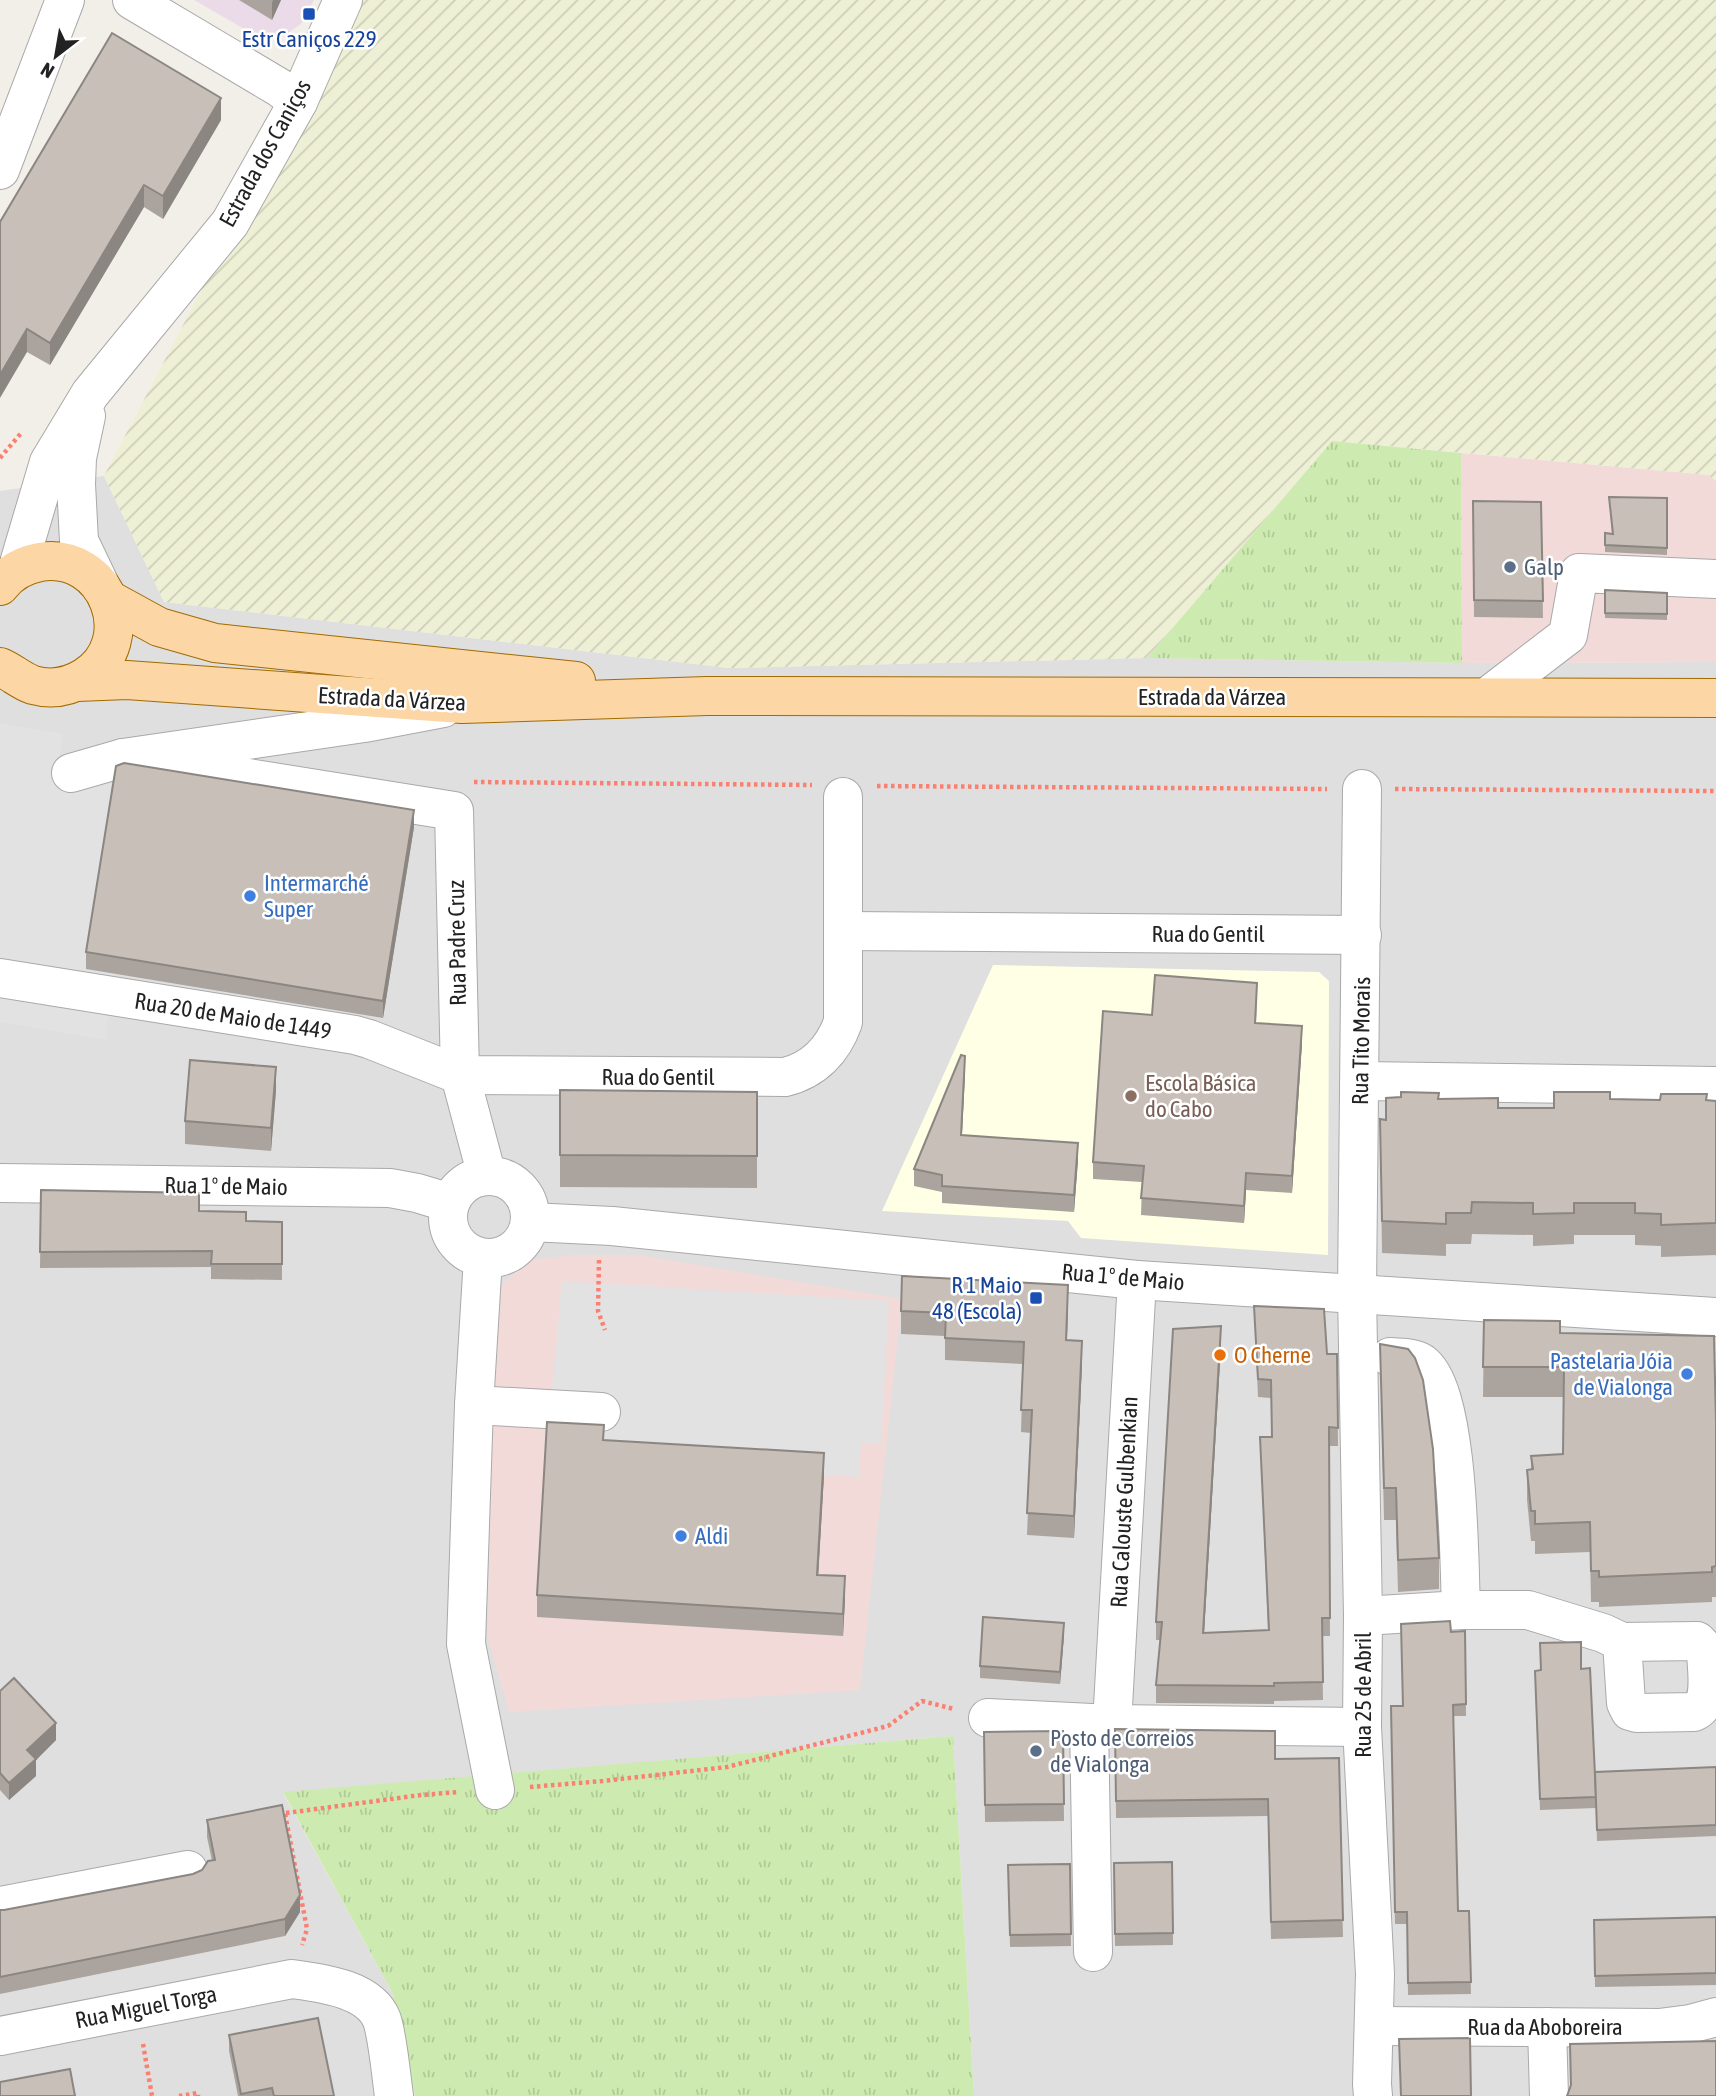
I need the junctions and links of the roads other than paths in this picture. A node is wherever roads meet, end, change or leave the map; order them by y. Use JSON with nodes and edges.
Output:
{"nodes":[{"id":1,"x":65,"y":0,"type":"edge"},
{"id":2,"x":132,"y":0,"type":"edge"},
{"id":3,"x":343,"y":0,"type":"edge"},
{"id":4,"x":298,"y":102,"type":"junction"},
{"id":5,"x":0,"y":170,"type":"edge"},
{"id":6,"x":90,"y":394,"type":"junction"},
{"id":7,"x":1716,"y":579,"type":"edge"},
{"id":8,"x":5,"y":580,"type":"edge"},
{"id":9,"x":105,"y":593,"type":"junction"},
{"id":10,"x":2,"y":667,"type":"edge"},
{"id":11,"x":77,"y":682,"type":"junction"},
{"id":12,"x":707,"y":696,"type":"junction"},
{"id":13,"x":1487,"y":697,"type":"junction"},
{"id":14,"x":1716,"y":698,"type":"edge"},
{"id":15,"x":462,"y":704,"type":"junction"},
{"id":16,"x":123,"y":758,"type":"junction"},
{"id":17,"x":71,"y":774,"type":"dead end"},
{"id":18,"x":841,"y":789,"type":"road end"},
{"id":19,"x":1362,"y":789,"type":"road end"},
{"id":20,"x":844,"y":931,"type":"junction"},
{"id":21,"x":1362,"y":935,"type":"junction"},
{"id":22,"x":0,"y":978,"type":"edge"},
{"id":23,"x":460,"y":1076,"type":"junction"},
{"id":24,"x":1361,"y":1081,"type":"junction"},
{"id":25,"x":1716,"y":1086,"type":"edge"},
{"id":26,"x":487,"y":1176,"type":"junction"},
{"id":27,"x":0,"y":1183,"type":"edge"},
{"id":28,"x":450,"y":1203,"type":"junction"},
{"id":29,"x":530,"y":1222,"type":"junction"},
{"id":30,"x":483,"y":1258,"type":"junction"},
{"id":31,"x":1137,"y":1279,"type":"junction"},
{"id":32,"x":1357,"y":1293,"type":"junction"},
{"id":33,"x":1716,"y":1317,"type":"edge"},
{"id":34,"x":1390,"y":1357,"type":"edge"},
{"id":35,"x":474,"y":1405,"type":"junction"},
{"id":36,"x":601,"y":1412,"type":"dead end"},
{"id":37,"x":1461,"y":1609,"type":"junction"},
{"id":38,"x":1363,"y":1616,"type":"junction"},
{"id":39,"x":1622,"y":1642,"type":"dead end"},
{"id":40,"x":988,"y":1718,"type":"road end"},
{"id":41,"x":1100,"y":1724,"type":"junction"},
{"id":42,"x":1362,"y":1727,"type":"junction"},
{"id":43,"x":495,"y":1790,"type":"road end"},
{"id":44,"x":188,"y":1870,"type":"dead end"},
{"id":45,"x":0,"y":1906,"type":"edge"},
{"id":46,"x":1093,"y":1952,"type":"dead end"},
{"id":47,"x":1716,"y":2017,"type":"edge"},
{"id":48,"x":1374,"y":2026,"type":"junction"},
{"id":49,"x":1547,"y":2027,"type":"junction"},
{"id":50,"x":0,"y":2036,"type":"edge"},
{"id":51,"x":394,"y":2096,"type":"edge"},
{"id":52,"x":1373,"y":2096,"type":"edge"},
{"id":53,"x":1549,"y":2096,"type":"edge"}],
"edges":[{"from":1,"to":5,"type":"street"},
{"from":2,"to":4,"type":"street"},
{"from":3,"to":4,"type":"street","name":"Estrada dos Caniços"},
{"from":4,"to":6,"type":"street","name":"Estrada dos Caniços"},
{"from":6,"to":8,"type":"street","name":"Estrada dos Caniços"},
{"from":6,"to":9,"type":"street","name":"Estrada dos Caniços"},
{"from":7,"to":13,"type":"street"},
{"from":8,"to":9,"type":"main road","name":"Estrada da Várzea"},
{"from":9,"to":11,"type":"main road"},
{"from":9,"to":12,"type":"main road","name":"Estrada da Várzea"},
{"from":10,"to":11,"type":"main road","name":"Estrada da Várzea"},
{"from":11,"to":15,"type":"main road","name":"Estrada da Várzea"},
{"from":12,"to":13,"type":"main road","name":"Estrada da Várzea"},
{"from":12,"to":15,"type":"main road","name":"Estrada da Várzea"},
{"from":13,"to":14,"type":"main road","name":"Estrada da Várzea"},
{"from":15,"to":16,"type":"street"},
{"from":16,"to":17,"type":"street"},
{"from":16,"to":23,"type":"street","name":"Rua Padre Cruz"},
{"from":18,"to":20,"type":"street","name":"Rua do Gentil"},
{"from":19,"to":21,"type":"street","name":"Rua Tito Morais"},
{"from":20,"to":21,"type":"street","name":"Rua do Gentil"},
{"from":20,"to":23,"type":"street","name":"Rua do Gentil"},
{"from":21,"to":24,"type":"street","name":"Rua Tito Morais"},
{"from":22,"to":23,"type":"street","name":"Rua 20 de Maio de 1449"},
{"from":23,"to":26,"type":"street"},
{"from":24,"to":25,"type":"street"},
{"from":24,"to":32,"type":"street","name":"Rua Tito Morais"},
{"from":26,"to":28,"type":"street"},
{"from":26,"to":29,"type":"street"},
{"from":27,"to":28,"type":"street","name":"Rua 1º de Maio"},
{"from":28,"to":30,"type":"street"},
{"from":29,"to":30,"type":"street"},
{"from":29,"to":31,"type":"street","name":"Rua 1º de Maio"},
{"from":30,"to":35,"type":"street"},
{"from":31,"to":32,"type":"street","name":"Rua 1º de Maio"},
{"from":31,"to":41,"type":"street","name":"Rua Calouste Gulbenkian"},
{"from":32,"to":33,"type":"street","name":"Rua 1º de Maio"},
{"from":32,"to":38,"type":"street","name":"Rua 25 de Abril"},
{"from":34,"to":37,"type":"street"},
{"from":35,"to":36,"type":"street"},
{"from":35,"to":43,"type":"street"},
{"from":37,"to":38,"type":"street"},
{"from":37,"to":39,"type":"street"},
{"from":38,"to":42,"type":"street","name":"Rua 25 de Abril"},
{"from":40,"to":41,"type":"street"},
{"from":41,"to":42,"type":"street"},
{"from":41,"to":46,"type":"street","name":"Rua Calouste Gulbenkian"},
{"from":42,"to":48,"type":"street","name":"Rua 25 de Abril"},
{"from":44,"to":45,"type":"street"},
{"from":47,"to":49,"type":"street","name":"Rua da Aboboreira"},
{"from":48,"to":49,"type":"street","name":"Rua da Aboboreira"},
{"from":48,"to":52,"type":"street","name":"Rua 25 de Abril"},
{"from":49,"to":53,"type":"street"},
{"from":50,"to":51,"type":"street","name":"Rua Miguel Torga"}]}
